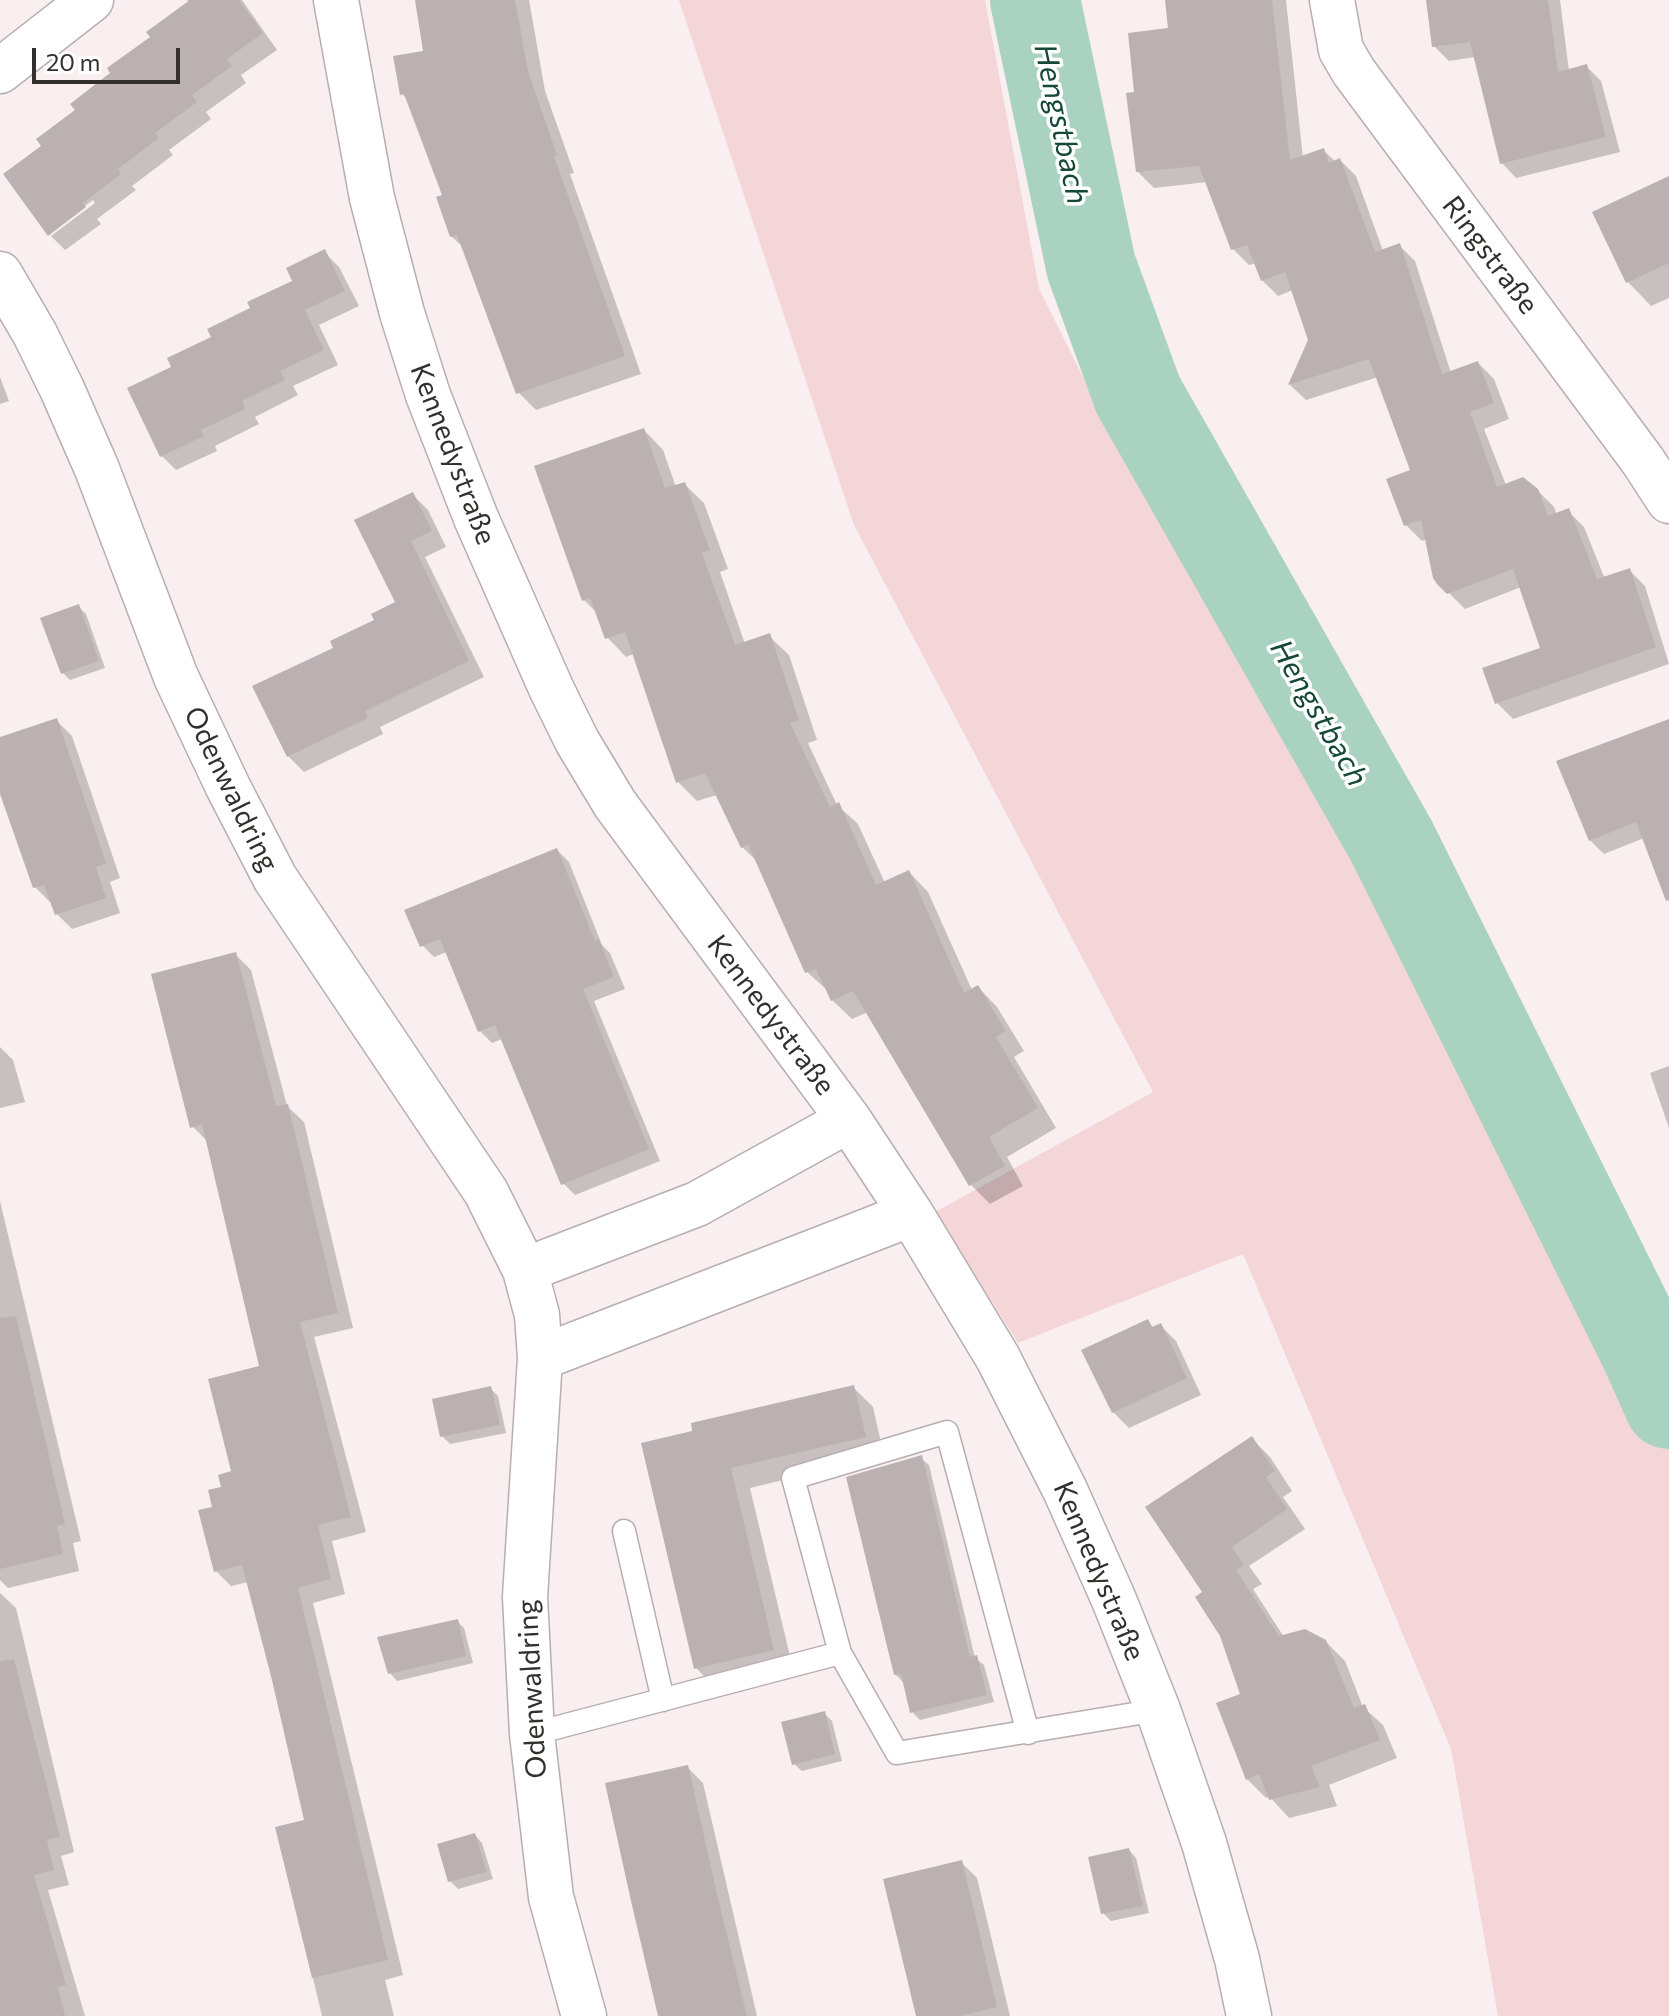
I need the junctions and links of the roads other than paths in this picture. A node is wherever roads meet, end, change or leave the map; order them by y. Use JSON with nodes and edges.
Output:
{"nodes":[{"id":1,"x":91,"y":0,"type":"edge"},
{"id":2,"x":336,"y":0,"type":"edge"},
{"id":3,"x":1332,"y":0,"type":"edge"},
{"id":4,"x":0,"y":71,"type":"edge"},
{"id":5,"x":0,"y":274,"type":"edge"},
{"id":6,"x":1669,"y":501,"type":"edge"},
{"id":7,"x":849,"y":1120,"type":"junction"},
{"id":8,"x":911,"y":1214,"type":"junction"},
{"id":9,"x":525,"y":1270,"type":"junction"},
{"id":10,"x":540,"y":1358,"type":"junction"},
{"id":11,"x":624,"y":1531,"type":"dead end"},
{"id":12,"x":840,"y":1653,"type":"junction"},
{"id":13,"x":663,"y":1700,"type":"junction"},
{"id":14,"x":1158,"y":1710,"type":"junction"},
{"id":15,"x":1028,"y":1733,"type":"junction"},
{"id":16,"x":532,"y":1734,"type":"junction"},
{"id":17,"x":584,"y":2016,"type":"edge"},
{"id":18,"x":1249,"y":2016,"type":"edge"}],
"edges":[{"from":1,"to":4,"type":"street"},
{"from":2,"to":7,"type":"street","name":"Kennedystraße"},
{"from":3,"to":6,"type":"street","name":"Ringstraße"},
{"from":5,"to":9,"type":"street","name":"Odenwaldring"},
{"from":7,"to":8,"type":"street","name":"Kennedystraße"},
{"from":7,"to":9,"type":"street"},
{"from":8,"to":10,"type":"street"},
{"from":8,"to":14,"type":"street","name":"Kennedystraße"},
{"from":9,"to":10,"type":"street","name":"Odenwaldring"},
{"from":10,"to":16,"type":"street","name":"Odenwaldring"},
{"from":11,"to":13,"type":"lane"},
{"from":12,"to":13,"type":"lane"},
{"from":12,"to":15,"type":"lane"},
{"from":12,"to":15,"type":"lane"},
{"from":13,"to":16,"type":"lane"},
{"from":14,"to":15,"type":"lane"},
{"from":14,"to":18,"type":"street","name":"Kennedystraße"},
{"from":16,"to":17,"type":"street","name":"Odenwaldring"}]}
